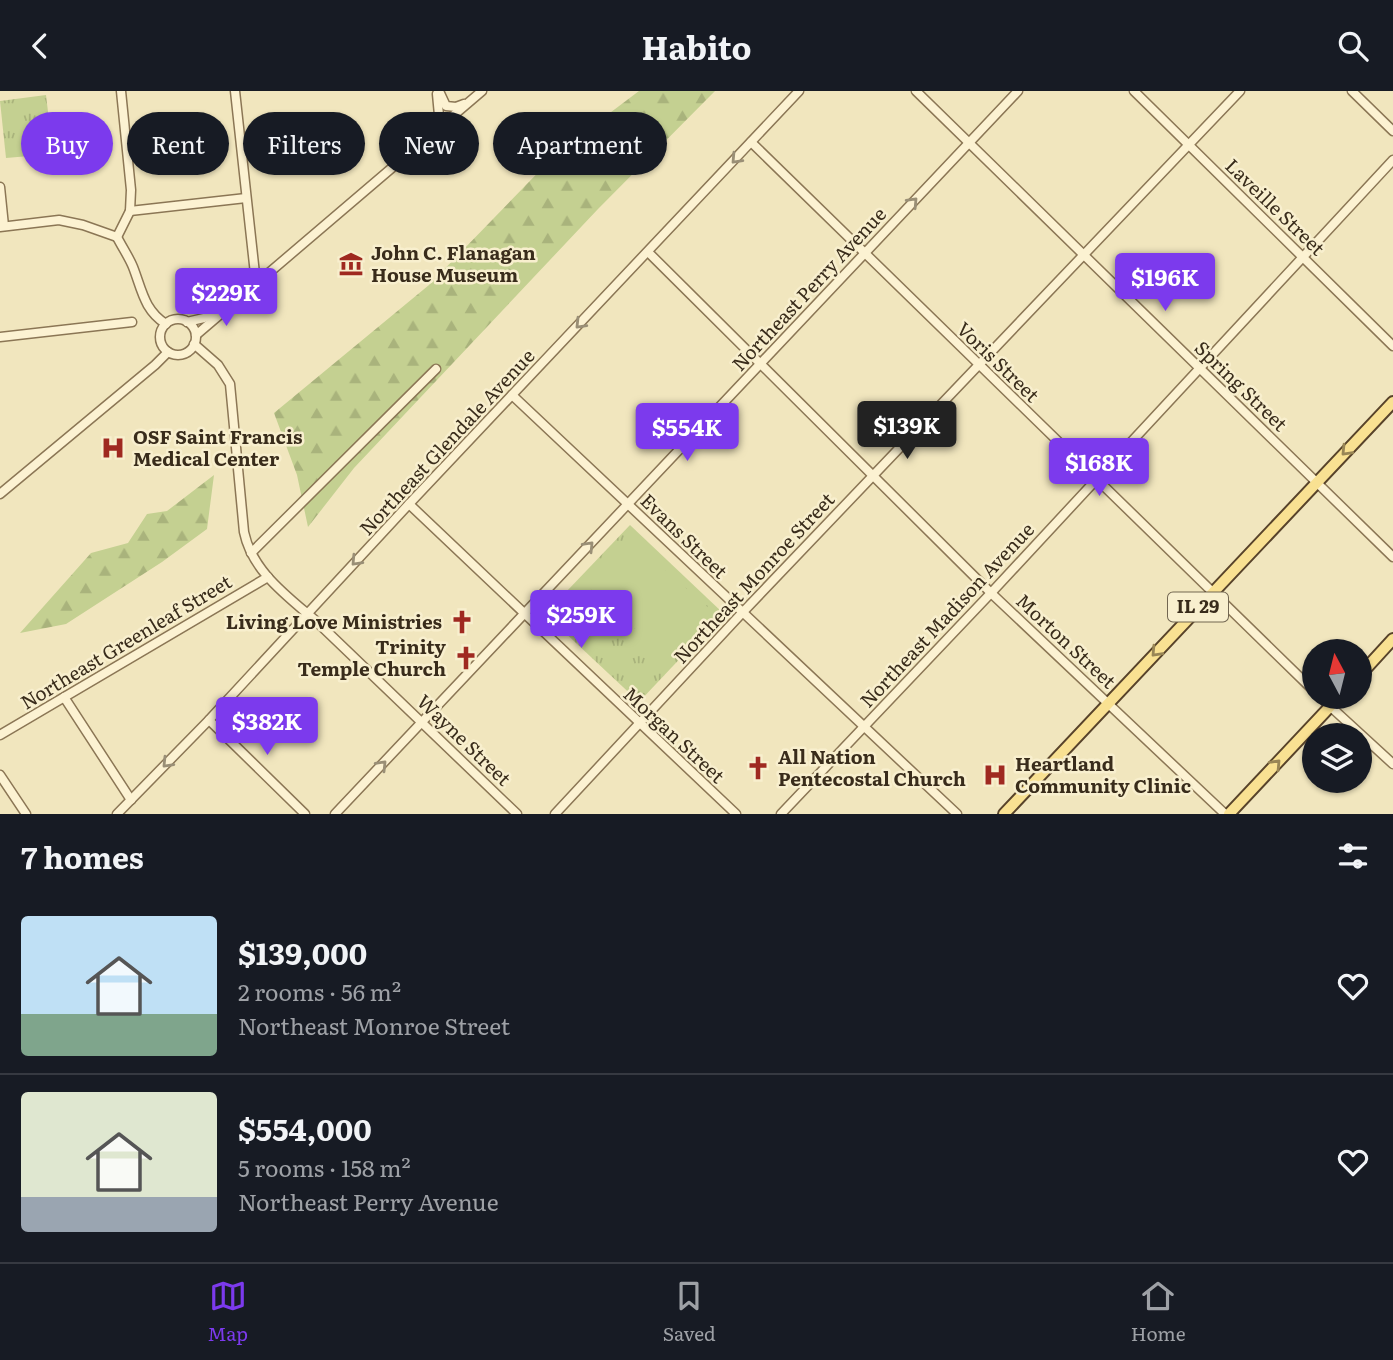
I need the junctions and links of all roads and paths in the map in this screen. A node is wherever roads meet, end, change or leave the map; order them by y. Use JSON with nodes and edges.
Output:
{"nodes":[{"id":1,"x":121,"y":91,"type":"edge"},
{"id":2,"x":235,"y":91,"type":"edge"},
{"id":3,"x":438,"y":91,"type":"edge"},
{"id":4,"x":482,"y":91,"type":"edge"},
{"id":5,"x":799,"y":91,"type":"edge"},
{"id":6,"x":916,"y":91,"type":"edge"},
{"id":7,"x":1018,"y":91,"type":"edge"},
{"id":8,"x":1133,"y":91,"type":"edge"},
{"id":9,"x":1240,"y":91,"type":"edge"},
{"id":10,"x":1352,"y":91,"type":"edge"},
{"id":11,"x":473,"y":99,"type":"junction"},
{"id":12,"x":439,"y":112,"type":"edge"},
{"id":13,"x":457,"y":112,"type":"edge"},
{"id":14,"x":1393,"y":131,"type":"edge"},
{"id":15,"x":751,"y":142,"type":"junction"},
{"id":16,"x":969,"y":143,"type":"junction"},
{"id":17,"x":1189,"y":146,"type":"junction"},
{"id":18,"x":1393,"y":160,"type":"edge"},
{"id":19,"x":383,"y":175,"type":"edge"},
{"id":20,"x":0,"y":187,"type":"edge"},
{"id":21,"x":246,"y":198,"type":"junction"},
{"id":22,"x":130,"y":211,"type":"junction"},
{"id":23,"x":2,"y":227,"type":"edge"},
{"id":24,"x":117,"y":237,"type":"junction"},
{"id":25,"x":648,"y":252,"type":"junction"},
{"id":26,"x":865,"y":253,"type":"junction"},
{"id":27,"x":1085,"y":255,"type":"junction"},
{"id":28,"x":1304,"y":257,"type":"junction"},
{"id":29,"x":256,"y":283,"type":"junction"},
{"id":30,"x":236,"y":299,"type":"junction"},
{"id":31,"x":132,"y":322,"type":"dead end"},
{"id":32,"x":187,"y":322,"type":"junction"},
{"id":33,"x":166,"y":324,"type":"junction"},
{"id":34,"x":196,"y":335,"type":"junction"},
{"id":35,"x":0,"y":337,"type":"edge"},
{"id":36,"x":194,"y":344,"type":"junction"},
{"id":37,"x":1393,"y":346,"type":"edge"},
{"id":38,"x":168,"y":352,"type":"junction"},
{"id":39,"x":761,"y":363,"type":"junction"},
{"id":40,"x":979,"y":366,"type":"junction"},
{"id":41,"x":1200,"y":368,"type":"junction"},
{"id":42,"x":436,"y":369,"type":"dead end"},
{"id":43,"x":512,"y":395,"type":"junction"},
{"id":44,"x":1393,"y":402,"type":"edge"},
{"id":45,"x":872,"y":476,"type":"junction"},
{"id":46,"x":1097,"y":479,"type":"junction"},
{"id":47,"x":1316,"y":482,"type":"junction"},
{"id":48,"x":0,"y":494,"type":"edge"},
{"id":49,"x":409,"y":504,"type":"junction"},
{"id":50,"x":628,"y":505,"type":"junction"},
{"id":51,"x":251,"y":554,"type":"junction"},
{"id":52,"x":1393,"y":557,"type":"edge"},
{"id":53,"x":268,"y":577,"type":"junction"},
{"id":54,"x":1213,"y":592,"type":"junction"},
{"id":55,"x":991,"y":593,"type":"junction"},
{"id":56,"x":742,"y":613,"type":"junction"},
{"id":57,"x":308,"y":614,"type":"junction"},
{"id":58,"x":523,"y":615,"type":"junction"},
{"id":59,"x":1393,"y":639,"type":"edge"},
{"id":60,"x":1372,"y":662,"type":"edge"},
{"id":61,"x":1302,"y":679,"type":"edge"},
{"id":62,"x":64,"y":697,"type":"junction"},
{"id":63,"x":1108,"y":703,"type":"junction"},
{"id":64,"x":1327,"y":709,"type":"edge"},
{"id":65,"x":1333,"y":709,"type":"edge"},
{"id":66,"x":209,"y":720,"type":"junction"},
{"id":67,"x":423,"y":722,"type":"junction"},
{"id":68,"x":638,"y":723,"type":"junction"},
{"id":69,"x":864,"y":726,"type":"junction"},
{"id":70,"x":0,"y":735,"type":"edge"},
{"id":71,"x":1393,"y":764,"type":"edge"},
{"id":72,"x":0,"y":775,"type":"edge"},
{"id":73,"x":131,"y":800,"type":"junction"},
{"id":74,"x":26,"y":814,"type":"edge"},
{"id":75,"x":117,"y":814,"type":"edge"},
{"id":76,"x":304,"y":814,"type":"edge"},
{"id":77,"x":335,"y":814,"type":"edge"},
{"id":78,"x":517,"y":814,"type":"edge"},
{"id":79,"x":555,"y":814,"type":"edge"},
{"id":80,"x":736,"y":814,"type":"edge"},
{"id":81,"x":781,"y":814,"type":"edge"},
{"id":82,"x":957,"y":814,"type":"edge"},
{"id":83,"x":1004,"y":814,"type":"edge"},
{"id":84,"x":1227,"y":814,"type":"edge"}],
"edges":[{"from":1,"to":22,"type":"street"},
{"from":2,"to":21,"type":"street"},
{"from":3,"to":11,"type":"street"},
{"from":3,"to":12,"type":"street"},
{"from":4,"to":11,"type":"street"},
{"from":5,"to":15,"type":"street","name":"Northeast Glendale Avenue"},
{"from":6,"to":16,"type":"street","name":"Spring Street"},
{"from":7,"to":16,"type":"street","name":"Northeast Perry Avenue"},
{"from":8,"to":17,"type":"street","name":"Laveille Street"},
{"from":9,"to":17,"type":"street","name":"Northeast Monroe Street"},
{"from":10,"to":14,"type":"street"},
{"from":11,"to":13,"type":"street"},
{"from":15,"to":25,"type":"street","name":"Northeast Glendale Avenue","one_way":true},
{"from":15,"to":26,"type":"street","name":"Voris Street"},
{"from":26,"to":16,"type":"street","name":"Northeast Perry Avenue","one_way":true},
{"from":16,"to":27,"type":"street","name":"Spring Street"},
{"from":17,"to":27,"type":"street","name":"Northeast Monroe Street"},
{"from":17,"to":28,"type":"street","name":"Laveille Street"},
{"from":18,"to":28,"type":"street","name":"Northeast Madison Avenue"},
{"from":19,"to":29,"type":"street"},
{"from":20,"to":23,"type":"street"},
{"from":21,"to":22,"type":"street"},
{"from":21,"to":29,"type":"street"},
{"from":22,"to":24,"type":"street"},
{"from":23,"to":24,"type":"street"},
{"from":24,"to":33,"type":"street"},
{"from":25,"to":39,"type":"street","name":"Morton Street"},
{"from":25,"to":43,"type":"street","name":"Northeast Glendale Avenue","one_way":true},
{"from":26,"to":39,"type":"street","name":"Northeast Perry Avenue"},
{"from":26,"to":40,"type":"street","name":"Voris Street"},
{"from":27,"to":40,"type":"street","name":"Northeast Monroe Street"},
{"from":27,"to":41,"type":"street","name":"Spring Street"},
{"from":28,"to":37,"type":"street","name":"Laveille Street"},
{"from":28,"to":41,"type":"street","name":"Northeast Madison Avenue"},
{"from":29,"to":30,"type":"street"},
{"from":30,"to":32,"type":"street"},
{"from":30,"to":34,"type":"street"},
{"from":31,"to":35,"type":"street"},
{"from":32,"to":33,"type":"street"},
{"from":32,"to":34,"type":"street"},
{"from":33,"to":38,"type":"street"},
{"from":34,"to":36,"type":"street"},
{"from":36,"to":38,"type":"street"},
{"from":36,"to":51,"type":"street","name":"Wayne Street"},
{"from":38,"to":48,"type":"street"},
{"from":39,"to":45,"type":"street","name":"Morton Street"},
{"from":39,"to":50,"type":"street","name":"Northeast Perry Avenue"},
{"from":40,"to":45,"type":"street","name":"Northeast Monroe Street"},
{"from":40,"to":46,"type":"street","name":"Voris Street"},
{"from":41,"to":46,"type":"street","name":"Northeast Madison Avenue"},
{"from":41,"to":47,"type":"street","name":"Spring Street"},
{"from":42,"to":51,"type":"street"},
{"from":43,"to":49,"type":"street","name":"Northeast Glendale Avenue"},
{"from":43,"to":50,"type":"street","name":"Evans Street"},
{"from":44,"to":47,"type":"main road","number":"IL 29","one_way":true},
{"from":45,"to":55,"type":"street","name":"Morton Street"},
{"from":45,"to":56,"type":"street","name":"Northeast Monroe Street"},
{"from":46,"to":54,"type":"street","name":"Voris Street"},
{"from":46,"to":55,"type":"street","name":"Northeast Madison Avenue"},
{"from":47,"to":52,"type":"street","name":"Spring Street"},
{"from":47,"to":54,"type":"main road","number":"IL 29"},
{"from":49,"to":57,"type":"street","name":"Northeast Glendale Avenue","one_way":true},
{"from":49,"to":58,"type":"street","name":"Morgan Street"},
{"from":50,"to":56,"type":"street","name":"Evans Street"},
{"from":58,"to":50,"type":"street","name":"Northeast Perry Avenue","one_way":true},
{"from":51,"to":53,"type":"street","name":"Wayne Street"},
{"from":53,"to":57,"type":"street","name":"Wayne Street"},
{"from":53,"to":62,"type":"street","name":"Northeast Greenleaf Street"},
{"from":54,"to":61,"type":"street","name":"Voris Street"},
{"from":54,"to":63,"type":"main road","number":"IL 29","one_way":true},
{"from":55,"to":63,"type":"street","name":"Morton Street"},
{"from":55,"to":69,"type":"street","name":"Northeast Madison Avenue"},
{"from":56,"to":68,"type":"street","name":"Northeast Monroe Street"},
{"from":56,"to":69,"type":"street","name":"Evans Street"},
{"from":57,"to":66,"type":"street","name":"Northeast Glendale Avenue"},
{"from":57,"to":67,"type":"street","name":"Wayne Street"},
{"from":58,"to":67,"type":"street","name":"Northeast Perry Avenue"},
{"from":58,"to":68,"type":"street","name":"Morgan Street"},
{"from":59,"to":60,"type":"main road"},
{"from":62,"to":70,"type":"street","name":"Northeast Greenleaf Street"},
{"from":62,"to":73,"type":"street"},
{"from":63,"to":83,"type":"main road","number":"IL 29"},
{"from":63,"to":84,"type":"street","name":"Morton Street"},
{"from":84,"to":64,"type":"main road","one_way":true},
{"from":65,"to":71,"type":"street"},
{"from":66,"to":73,"type":"street","name":"Northeast Glendale Avenue","one_way":true},
{"from":66,"to":76,"type":"street"},
{"from":77,"to":67,"type":"street","name":"Northeast Perry Avenue","one_way":true},
{"from":67,"to":78,"type":"street","name":"Wayne Street"},
{"from":68,"to":79,"type":"street","name":"Northeast Monroe Street"},
{"from":68,"to":80,"type":"street","name":"Morgan Street"},
{"from":69,"to":81,"type":"street","name":"Northeast Madison Avenue"},
{"from":69,"to":82,"type":"street","name":"Evans Street"},
{"from":72,"to":74,"type":"street"},
{"from":73,"to":75,"type":"street","name":"Northeast Glendale Avenue"}]}
